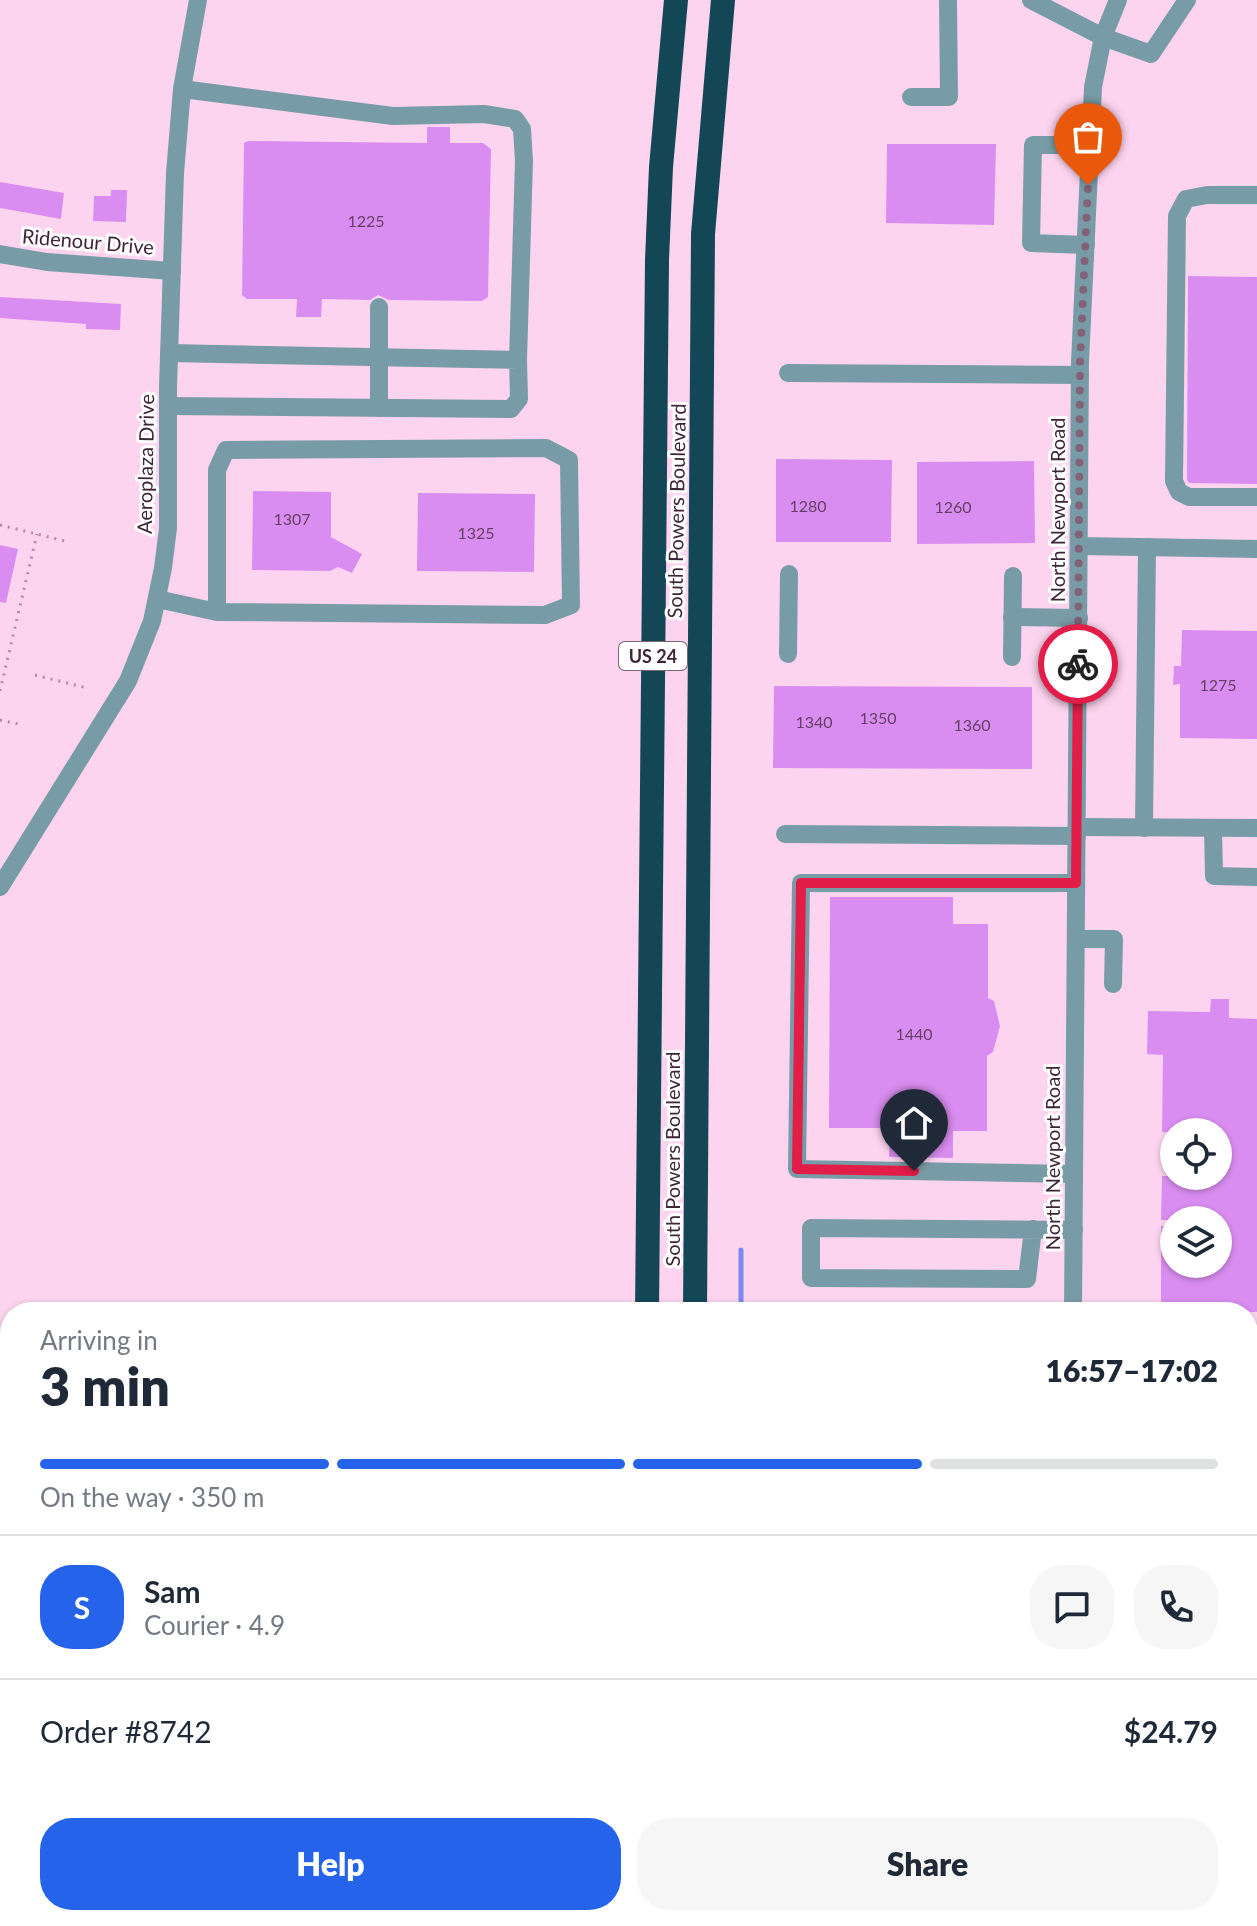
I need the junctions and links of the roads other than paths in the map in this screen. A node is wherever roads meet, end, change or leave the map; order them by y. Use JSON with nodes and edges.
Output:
{"nodes":[{"id":1,"x":198,"y":0,"type":"edge"},
{"id":2,"x":676,"y":0,"type":"edge"},
{"id":3,"x":723,"y":0,"type":"edge"},
{"id":4,"x":948,"y":0,"type":"edge"},
{"id":5,"x":1118,"y":0,"type":"edge"},
{"id":6,"x":1187,"y":0,"type":"edge"},
{"id":7,"x":1041,"y":2,"type":"edge"},
{"id":8,"x":1103,"y":37,"type":"junction"},
{"id":9,"x":182,"y":89,"type":"junction"},
{"id":10,"x":911,"y":97,"type":"dead end"},
{"id":11,"x":1090,"y":145,"type":"junction"},
{"id":12,"x":1257,"y":195,"type":"edge"},
{"id":13,"x":1086,"y":245,"type":"junction"},
{"id":14,"x":0,"y":254,"type":"edge"},
{"id":15,"x":172,"y":271,"type":"junction"},
{"id":16,"x":379,"y":307,"type":"dead end"},
{"id":17,"x":169,"y":353,"type":"junction"},
{"id":18,"x":379,"y":357,"type":"junction"},
{"id":19,"x":518,"y":360,"type":"junction"},
{"id":20,"x":788,"y":373,"type":"dead end"},
{"id":21,"x":1080,"y":375,"type":"junction"},
{"id":22,"x":168,"y":406,"type":"junction"},
{"id":23,"x":379,"y":408,"type":"junction"},
{"id":24,"x":1257,"y":497,"type":"edge"},
{"id":25,"x":1079,"y":546,"type":"junction"},
{"id":26,"x":1147,"y":547,"type":"junction"},
{"id":27,"x":1257,"y":549,"type":"edge"},
{"id":28,"x":789,"y":574,"type":"dead end"},
{"id":29,"x":1013,"y":576,"type":"dead end"},
{"id":30,"x":157,"y":599,"type":"junction"},
{"id":31,"x":217,"y":612,"type":"junction"},
{"id":32,"x":1012,"y":617,"type":"junction"},
{"id":33,"x":1079,"y":618,"type":"junction"},
{"id":34,"x":788,"y":654,"type":"dead end"},
{"id":35,"x":1012,"y":657,"type":"dead end"},
{"id":36,"x":1144,"y":828,"type":"junction"},
{"id":37,"x":1213,"y":828,"type":"junction"},
{"id":38,"x":1257,"y":828,"type":"edge"},
{"id":39,"x":1077,"y":831,"type":"junction"},
{"id":40,"x":785,"y":834,"type":"dead end"},
{"id":41,"x":1257,"y":877,"type":"edge"},
{"id":42,"x":1076,"y":883,"type":"junction"},
{"id":43,"x":0,"y":887,"type":"edge"},
{"id":44,"x":1076,"y":939,"type":"junction"},
{"id":45,"x":1113,"y":984,"type":"dead end"},
{"id":46,"x":1074,"y":1174,"type":"junction"},
{"id":47,"x":1033,"y":1229,"type":"junction"},
{"id":48,"x":1074,"y":1230,"type":"junction"},
{"id":49,"x":647,"y":1302,"type":"edge"},
{"id":50,"x":695,"y":1302,"type":"edge"},
{"id":51,"x":1073,"y":1302,"type":"edge"}],
"edges":[{"from":1,"to":9,"type":"street","name":"Aeroplaza Drive"},
{"from":2,"to":49,"type":"highway","name":"South Powers Boulevard","number":"US 24"},
{"from":3,"to":50,"type":"highway","name":"South Powers Boulevard","number":"US 24"},
{"from":4,"to":10,"type":"street"},
{"from":5,"to":8,"type":"street","name":"North Newport Road"},
{"from":6,"to":8,"type":"street"},
{"from":7,"to":8,"type":"street"},
{"from":8,"to":11,"type":"street","name":"North Newport Road"},
{"from":9,"to":15,"type":"street","name":"Aeroplaza Drive"},
{"from":9,"to":19,"type":"street"},
{"from":11,"to":13,"type":"street","name":"North Newport Road"},
{"from":11,"to":13,"type":"street"},
{"from":12,"to":24,"type":"street"},
{"from":13,"to":21,"type":"street","name":"North Newport Road"},
{"from":14,"to":15,"type":"street","name":"Ridenour Drive"},
{"from":15,"to":17,"type":"street","name":"Aeroplaza Drive"},
{"from":16,"to":18,"type":"street"},
{"from":17,"to":18,"type":"street"},
{"from":17,"to":22,"type":"street","name":"Aeroplaza Drive"},
{"from":18,"to":19,"type":"street"},
{"from":18,"to":23,"type":"street"},
{"from":19,"to":23,"type":"street"},
{"from":20,"to":21,"type":"street"},
{"from":21,"to":25,"type":"street","name":"North Newport Road"},
{"from":22,"to":23,"type":"street"},
{"from":22,"to":30,"type":"street","name":"Aeroplaza Drive"},
{"from":25,"to":26,"type":"street"},
{"from":25,"to":33,"type":"street","name":"North Newport Road"},
{"from":26,"to":27,"type":"street"},
{"from":26,"to":36,"type":"street"},
{"from":28,"to":34,"type":"street"},
{"from":29,"to":32,"type":"street"},
{"from":30,"to":31,"type":"street"},
{"from":30,"to":43,"type":"street","name":"Aeroplaza Drive"},
{"from":31,"to":31,"type":"street"},
{"from":32,"to":33,"type":"street"},
{"from":32,"to":35,"type":"street"},
{"from":33,"to":39,"type":"street","name":"North Newport Road"},
{"from":36,"to":37,"type":"street"},
{"from":36,"to":39,"type":"street"},
{"from":37,"to":38,"type":"street"},
{"from":37,"to":41,"type":"street"},
{"from":39,"to":40,"type":"street"},
{"from":39,"to":42,"type":"street","name":"North Newport Road"},
{"from":42,"to":44,"type":"street","name":"North Newport Road"},
{"from":42,"to":46,"type":"street"},
{"from":44,"to":45,"type":"street"},
{"from":44,"to":46,"type":"street","name":"North Newport Road"},
{"from":46,"to":48,"type":"street","name":"North Newport Road"},
{"from":47,"to":47,"type":"street"},
{"from":47,"to":48,"type":"street"},
{"from":48,"to":51,"type":"street","name":"North Newport Road"}]}
